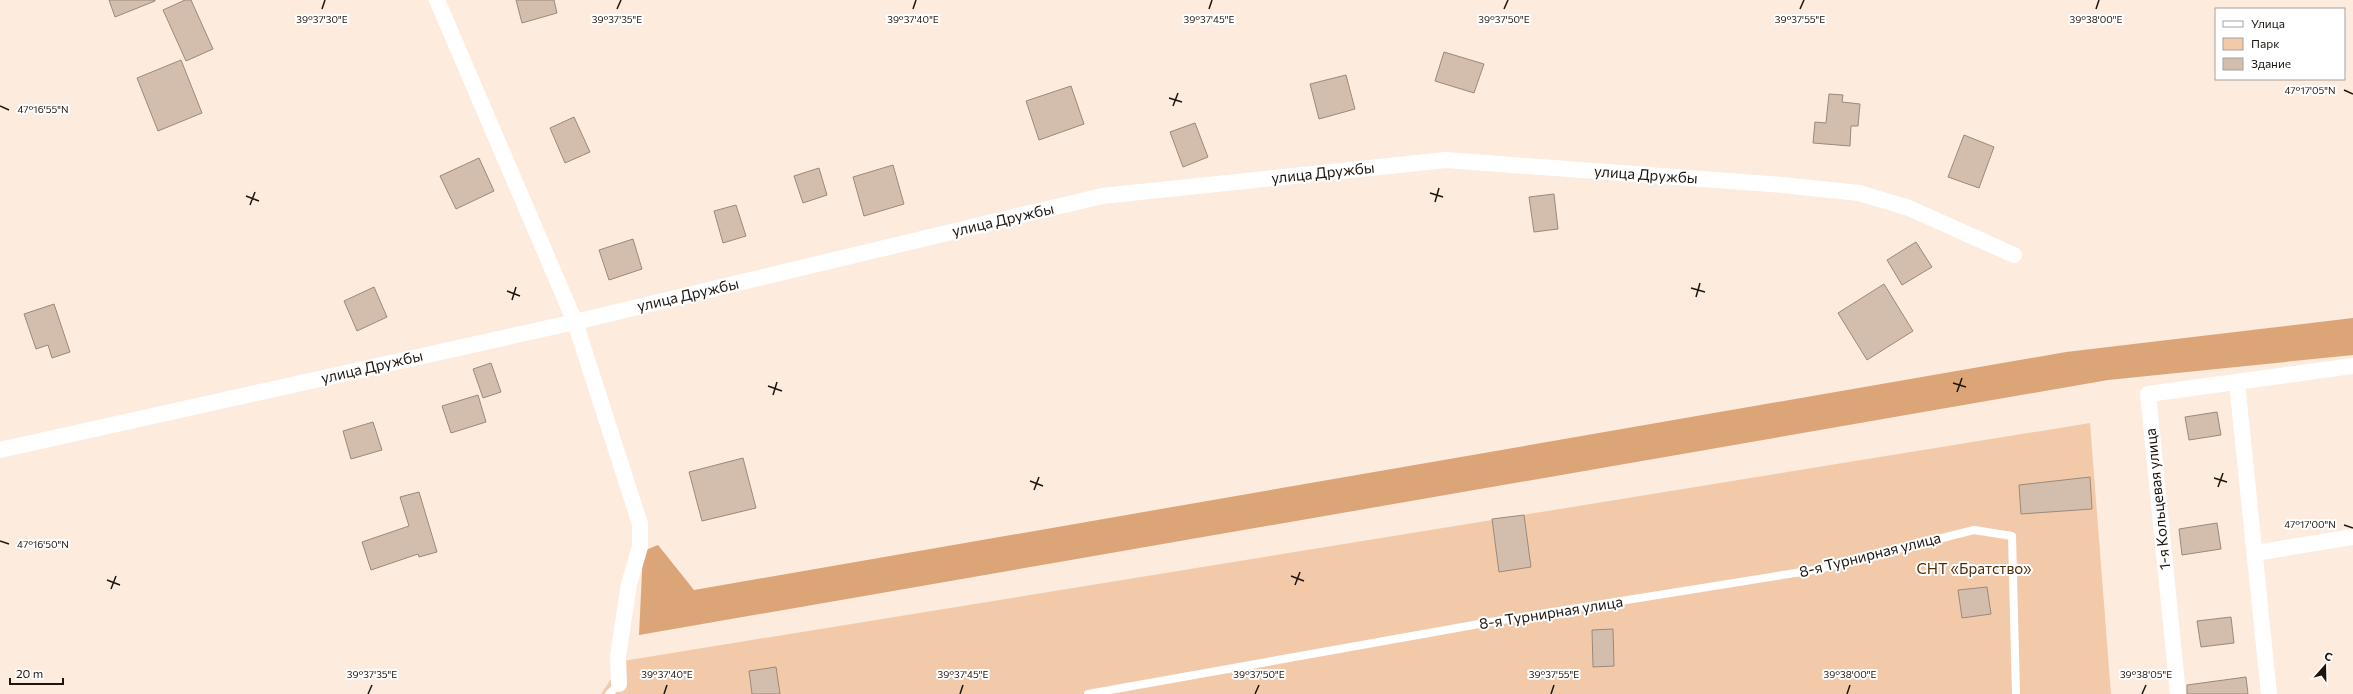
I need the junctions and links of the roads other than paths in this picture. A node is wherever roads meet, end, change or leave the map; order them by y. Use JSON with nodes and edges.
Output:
{"nodes":[{"id":1,"x":437,"y":0,"type":"edge"},
{"id":2,"x":2014,"y":255,"type":"dead end"},
{"id":3,"x":575,"y":322,"type":"junction"},
{"id":4,"x":2353,"y":366,"type":"edge"},
{"id":5,"x":2237,"y":383,"type":"junction"},
{"id":6,"x":0,"y":450,"type":"edge"},
{"id":7,"x":2353,"y":537,"type":"edge"},
{"id":8,"x":2254,"y":553,"type":"junction"},
{"id":9,"x":617,"y":691,"type":"edge"},
{"id":10,"x":1088,"y":694,"type":"edge"},
{"id":11,"x":2016,"y":694,"type":"edge"},
{"id":12,"x":2178,"y":694,"type":"edge"},
{"id":13,"x":2269,"y":694,"type":"edge"}],
"edges":[{"from":1,"to":3,"type":"street"},
{"from":2,"to":3,"type":"street","name":"улица Дружбы"},
{"from":3,"to":6,"type":"street","name":"улица Дружбы"},
{"from":3,"to":9,"type":"street"},
{"from":4,"to":5,"type":"street","name":"1-я Кольцевая улица"},
{"from":5,"to":8,"type":"street"},
{"from":5,"to":12,"type":"street","name":"1-я Кольцевая улица"},
{"from":7,"to":8,"type":"street"},
{"from":8,"to":13,"type":"street"},
{"from":10,"to":11,"type":"lane","name":"8-я Турнирная улица"}]}
